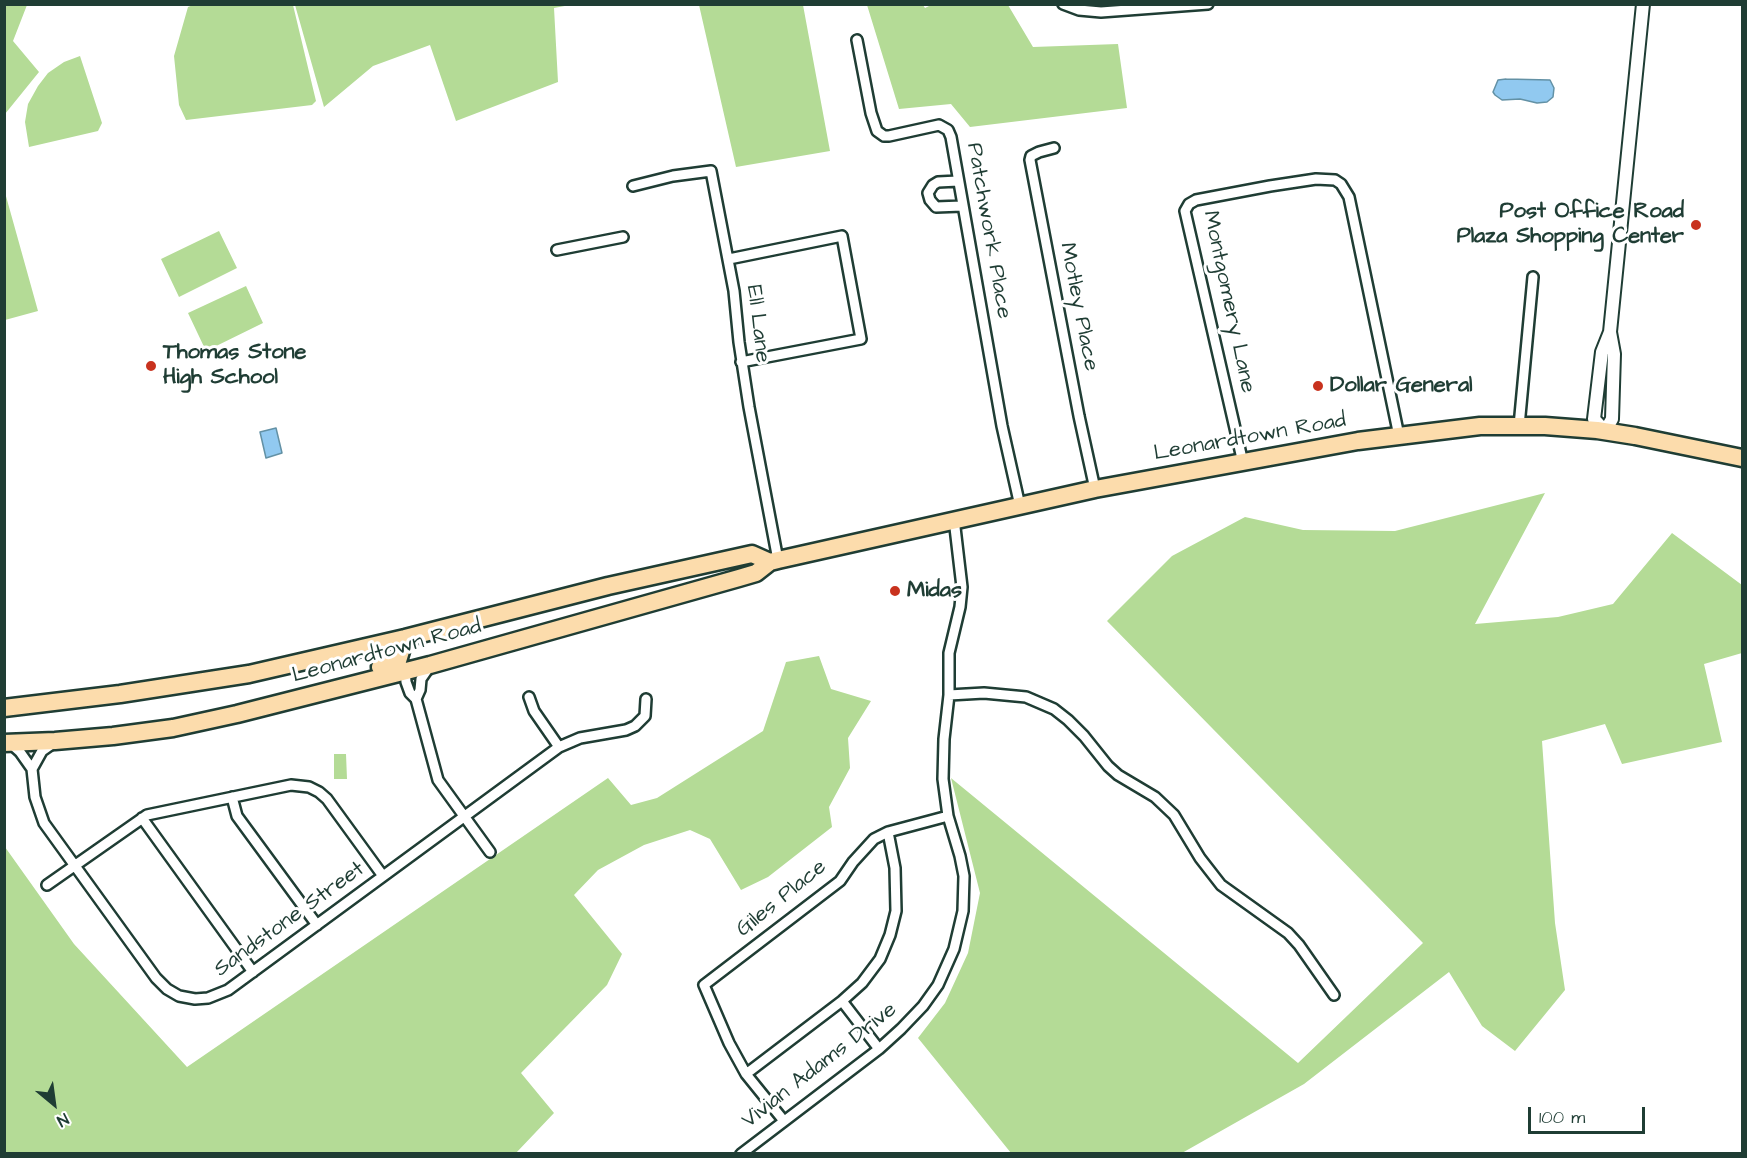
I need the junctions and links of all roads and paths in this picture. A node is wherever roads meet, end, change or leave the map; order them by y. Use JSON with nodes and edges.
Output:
{"nodes":[{"id":1,"x":1063,"y":4,"type":"edge"},
{"id":2,"x":1208,"y":4,"type":"edge"},
{"id":3,"x":1643,"y":4,"type":"edge"},
{"id":4,"x":857,"y":40,"type":"dead end"},
{"id":5,"x":1054,"y":148,"type":"dead end"},
{"id":6,"x":958,"y":181,"type":"junction"},
{"id":7,"x":633,"y":186,"type":"dead end"},
{"id":8,"x":962,"y":206,"type":"junction"},
{"id":9,"x":623,"y":237,"type":"dead end"},
{"id":10,"x":557,"y":250,"type":"dead end"},
{"id":11,"x":729,"y":259,"type":"junction"},
{"id":12,"x":1533,"y":277,"type":"dead end"},
{"id":13,"x":1610,"y":332,"type":"junction"},
{"id":14,"x":741,"y":362,"type":"junction"},
{"id":15,"x":1519,"y":426,"type":"junction"},
{"id":16,"x":1605,"y":431,"type":"junction"},
{"id":17,"x":1399,"y":436,"type":"junction"},
{"id":18,"x":1743,"y":458,"type":"edge"},
{"id":19,"x":1243,"y":463,"type":"junction"},
{"id":20,"x":1095,"y":489,"type":"junction"},
{"id":21,"x":1020,"y":506,"type":"junction"},
{"id":22,"x":954,"y":519,"type":"junction"},
{"id":23,"x":774,"y":561,"type":"junction"},
{"id":24,"x":469,"y":620,"type":"junction"},
{"id":25,"x":405,"y":638,"type":"junction"},
{"id":26,"x":430,"y":665,"type":"junction"},
{"id":27,"x":405,"y":670,"type":"junction"},
{"id":28,"x":949,"y":695,"type":"junction"},
{"id":29,"x":302,"y":697,"type":"junction"},
{"id":30,"x":529,"y":697,"type":"dead end"},
{"id":31,"x":416,"y":699,"type":"junction"},
{"id":32,"x":646,"y":699,"type":"dead end"},
{"id":33,"x":4,"y":708,"type":"edge"},
{"id":34,"x":55,"y":741,"type":"junction"},
{"id":35,"x":7,"y":743,"type":"edge"},
{"id":36,"x":559,"y":747,"type":"junction"},
{"id":37,"x":32,"y":769,"type":"junction"},
{"id":38,"x":232,"y":797,"type":"junction"},
{"id":39,"x":948,"y":816,"type":"junction"},
{"id":40,"x":465,"y":817,"type":"junction"},
{"id":41,"x":142,"y":818,"type":"junction"},
{"id":42,"x":888,"y":832,"type":"junction"},
{"id":43,"x":490,"y":852,"type":"dead end"},
{"id":44,"x":75,"y":866,"type":"junction"},
{"id":45,"x":383,"y":876,"type":"junction"},
{"id":46,"x":47,"y":885,"type":"dead end"},
{"id":47,"x":317,"y":925,"type":"junction"},
{"id":48,"x":252,"y":972,"type":"junction"},
{"id":49,"x":1334,"y":996,"type":"dead end"},
{"id":50,"x":842,"y":1001,"type":"junction"},
{"id":51,"x":879,"y":1049,"type":"junction"},
{"id":52,"x":746,"y":1074,"type":"junction"},
{"id":53,"x":784,"y":1121,"type":"junction"},
{"id":54,"x":741,"y":1154,"type":"edge"}],
"edges":[{"from":1,"to":2,"type":"street"},
{"from":3,"to":13,"type":"street"},
{"from":4,"to":6,"type":"street","name":"Patchwork Place"},
{"from":5,"to":20,"type":"street","name":"Motley Place"},
{"from":6,"to":8,"type":"street","name":"Patchwork Place"},
{"from":6,"to":8,"type":"street"},
{"from":7,"to":11,"type":"street","name":"Ell Lane"},
{"from":8,"to":21,"type":"street","name":"Patchwork Place"},
{"from":9,"to":10,"type":"street"},
{"from":11,"to":14,"type":"street","name":"Ell Lane"},
{"from":11,"to":14,"type":"street"},
{"from":12,"to":15,"type":"street"},
{"from":13,"to":16,"type":"street"},
{"from":13,"to":16,"type":"street"},
{"from":14,"to":23,"type":"street","name":"Ell Lane"},
{"from":15,"to":16,"type":"highway","name":"Leonardtown Road"},
{"from":15,"to":17,"type":"highway","name":"Leonardtown Road"},
{"from":16,"to":18,"type":"highway","name":"Leonardtown Road"},
{"from":17,"to":19,"type":"highway","name":"Leonardtown Road"},
{"from":17,"to":19,"type":"street","name":"Montgomery Lane"},
{"from":19,"to":20,"type":"highway","name":"Leonardtown Road"},
{"from":20,"to":21,"type":"highway","name":"Leonardtown Road"},
{"from":21,"to":22,"type":"highway","name":"Leonardtown Road"},
{"from":22,"to":23,"type":"highway","name":"Leonardtown Road"},
{"from":22,"to":28,"type":"street","name":"Vivian Adams Drive"},
{"from":23,"to":24,"type":"highway","name":"Leonardtown Road"},
{"from":23,"to":26,"type":"highway","name":"Leonardtown Road"},
{"from":24,"to":25,"type":"highway","name":"Leonardtown Road"},
{"from":24,"to":27,"type":"highway"},
{"from":25,"to":29,"type":"highway"},
{"from":25,"to":33,"type":"highway","name":"Leonardtown Road"},
{"from":26,"to":27,"type":"highway","name":"Leonardtown Road"},
{"from":26,"to":31,"type":"street"},
{"from":27,"to":29,"type":"highway","name":"Leonardtown Road"},
{"from":27,"to":31,"type":"street"},
{"from":28,"to":39,"type":"street","name":"Vivian Adams Drive"},
{"from":28,"to":49,"type":"street"},
{"from":29,"to":34,"type":"highway","name":"Leonardtown Road"},
{"from":30,"to":36,"type":"street"},
{"from":31,"to":40,"type":"street"},
{"from":32,"to":36,"type":"street","name":"Sandstone Street"},
{"from":34,"to":35,"type":"highway","name":"Leonardtown Road"},
{"from":34,"to":37,"type":"street"},
{"from":35,"to":37,"type":"street"},
{"from":36,"to":40,"type":"street","name":"Sandstone Street"},
{"from":37,"to":44,"type":"street","name":"Sandstone Street"},
{"from":38,"to":41,"type":"street"},
{"from":38,"to":45,"type":"street"},
{"from":38,"to":47,"type":"street"},
{"from":39,"to":42,"type":"street","name":"Giles Place"},
{"from":39,"to":51,"type":"street","name":"Vivian Adams Drive"},
{"from":40,"to":43,"type":"street"},
{"from":40,"to":45,"type":"street","name":"Sandstone Street"},
{"from":41,"to":44,"type":"street"},
{"from":41,"to":48,"type":"street"},
{"from":42,"to":50,"type":"street"},
{"from":42,"to":52,"type":"street","name":"Giles Place"},
{"from":44,"to":46,"type":"street"},
{"from":44,"to":48,"type":"street","name":"Sandstone Street"},
{"from":45,"to":47,"type":"street","name":"Sandstone Street"},
{"from":47,"to":48,"type":"street","name":"Sandstone Street"},
{"from":50,"to":51,"type":"street"},
{"from":50,"to":52,"type":"street"},
{"from":51,"to":53,"type":"street","name":"Vivian Adams Drive"},
{"from":52,"to":53,"type":"street"},
{"from":53,"to":54,"type":"street","name":"Vivian Adams Drive"}]}
